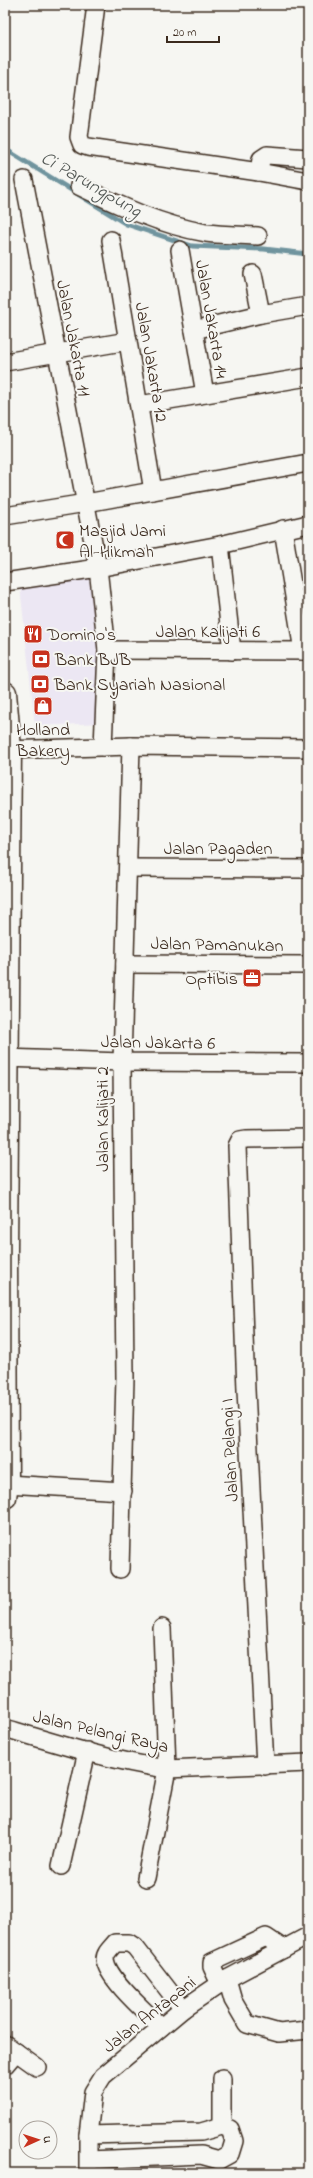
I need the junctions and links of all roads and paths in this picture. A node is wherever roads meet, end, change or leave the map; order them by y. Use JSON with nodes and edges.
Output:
{"nodes":[{"id":1,"x":96,"y":5,"type":"edge"},
{"id":2,"x":308,"y":158,"type":"edge"},
{"id":3,"x":259,"y":172,"type":"junction"},
{"id":4,"x":24,"y":180,"type":"dead end"},
{"id":5,"x":308,"y":181,"type":"edge"},
{"id":6,"x":79,"y":186,"type":"dead end"},
{"id":7,"x":258,"y":236,"type":"dead end"},
{"id":8,"x":111,"y":240,"type":"dead end"},
{"id":9,"x":180,"y":250,"type":"dead end"},
{"id":10,"x":253,"y":274,"type":"dead end"},
{"id":11,"x":308,"y":306,"type":"edge"},
{"id":12,"x":261,"y":314,"type":"junction"},
{"id":13,"x":194,"y":330,"type":"junction"},
{"id":14,"x":128,"y":341,"type":"junction"},
{"id":15,"x":57,"y":353,"type":"junction"},
{"id":16,"x":5,"y":362,"type":"edge"},
{"id":17,"x":308,"y":377,"type":"edge"},
{"id":18,"x":205,"y":394,"type":"junction"},
{"id":19,"x":139,"y":405,"type":"junction"},
{"id":20,"x":308,"y":463,"type":"edge"},
{"id":21,"x":153,"y":491,"type":"junction"},
{"id":22,"x":86,"y":503,"type":"junction"},
{"id":23,"x":5,"y":516,"type":"edge"},
{"id":24,"x":308,"y":524,"type":"edge"},
{"id":25,"x":283,"y":530,"type":"junction"},
{"id":26,"x":220,"y":546,"type":"junction"},
{"id":27,"x":98,"y":568,"type":"junction"},
{"id":28,"x":5,"y":582,"type":"edge"},
{"id":29,"x":107,"y":650,"type":"junction"},
{"id":30,"x":232,"y":651,"type":"junction"},
{"id":31,"x":305,"y":651,"type":"edge"},
{"id":32,"x":5,"y":693,"type":"edge"},
{"id":33,"x":131,"y":746,"type":"junction"},
{"id":34,"x":103,"y":747,"type":"junction"},
{"id":35,"x":308,"y":748,"type":"edge"},
{"id":36,"x":7,"y":750,"type":"edge"},
{"id":37,"x":128,"y":868,"type":"junction"},
{"id":38,"x":308,"y":869,"type":"edge"},
{"id":39,"x":125,"y":964,"type":"junction"},
{"id":40,"x":308,"y":965,"type":"edge"},
{"id":41,"x":6,"y":1058,"type":"edge"},
{"id":42,"x":122,"y":1062,"type":"junction"},
{"id":43,"x":308,"y":1063,"type":"edge"},
{"id":44,"x":308,"y":1138,"type":"edge"},
{"id":45,"x":6,"y":1490,"type":"edge"},
{"id":46,"x":123,"y":1491,"type":"junction"},
{"id":47,"x":120,"y":1569,"type":"dead end"},
{"id":48,"x":162,"y":1628,"type":"dead end"},
{"id":49,"x":5,"y":1727,"type":"edge"},
{"id":50,"x":87,"y":1751,"type":"junction"},
{"id":51,"x":308,"y":1763,"type":"edge"},
{"id":52,"x":265,"y":1766,"type":"junction"},
{"id":53,"x":167,"y":1769,"type":"junction"},
{"id":54,"x":60,"y":1866,"type":"dead end"},
{"id":55,"x":146,"y":1878,"type":"dead end"},
{"id":56,"x":308,"y":1936,"type":"edge"},
{"id":57,"x":284,"y":1949,"type":"junction"},
{"id":58,"x":223,"y":1982,"type":"junction"},
{"id":59,"x":183,"y":2009,"type":"junction"},
{"id":60,"x":161,"y":2027,"type":"junction"},
{"id":61,"x":308,"y":2030,"type":"edge"},
{"id":62,"x":9,"y":2054,"type":"edge"},
{"id":63,"x":37,"y":2067,"type":"dead end"},
{"id":64,"x":222,"y":2078,"type":"dead end"},
{"id":65,"x":222,"y":2126,"type":"junction"},
{"id":66,"x":88,"y":2135,"type":"junction"},
{"id":67,"x":88,"y":2166,"type":"edge"},
{"id":68,"x":220,"y":2167,"type":"edge"}],
"edges":[{"from":1,"to":3,"type":"street"},
{"from":2,"to":3,"type":"street"},
{"from":3,"to":5,"type":"street"},
{"from":4,"to":15,"type":"street","name":"Jalan Jakarta 11"},
{"from":6,"to":7,"type":"street"},
{"from":8,"to":14,"type":"street","name":"Jalan Jakarta 12"},
{"from":9,"to":13,"type":"street","name":"Jalan Jakarta 14"},
{"from":10,"to":12,"type":"street"},
{"from":11,"to":12,"type":"street"},
{"from":12,"to":13,"type":"street"},
{"from":13,"to":18,"type":"street","name":"Jalan Jakarta 14"},
{"from":14,"to":15,"type":"street"},
{"from":14,"to":19,"type":"street","name":"Jalan Jakarta 12"},
{"from":15,"to":16,"type":"street"},
{"from":15,"to":22,"type":"street","name":"Jalan Jakarta 11"},
{"from":17,"to":18,"type":"street"},
{"from":18,"to":19,"type":"street"},
{"from":19,"to":21,"type":"street","name":"Jalan Jakarta 12"},
{"from":20,"to":21,"type":"street"},
{"from":21,"to":22,"type":"street"},
{"from":22,"to":23,"type":"street"},
{"from":22,"to":27,"type":"street","name":"Jalan Jakarta 11"},
{"from":24,"to":25,"type":"street"},
{"from":25,"to":26,"type":"street"},
{"from":25,"to":31,"type":"street"},
{"from":26,"to":27,"type":"street"},
{"from":26,"to":30,"type":"street"},
{"from":27,"to":28,"type":"street"},
{"from":27,"to":29,"type":"street","name":"Jalan Jakarta 11"},
{"from":29,"to":30,"type":"street","name":"Jalan Kalijati 6"},
{"from":29,"to":34,"type":"street","name":"Jalan Jakarta 11"},
{"from":30,"to":31,"type":"street","name":"Jalan Kalijati 6"},
{"from":32,"to":36,"type":"main road"},
{"from":33,"to":34,"type":"street"},
{"from":33,"to":35,"type":"street"},
{"from":33,"to":37,"type":"street","name":"Jalan Kalijati 2"},
{"from":34,"to":36,"type":"street"},
{"from":36,"to":41,"type":"main road"},
{"from":37,"to":38,"type":"street","name":"Jalan Pagaden"},
{"from":37,"to":39,"type":"street","name":"Jalan Kalijati 2"},
{"from":39,"to":40,"type":"street","name":"Jalan Pamanukan"},
{"from":39,"to":42,"type":"street","name":"Jalan Kalijati 2"},
{"from":41,"to":42,"type":"street","name":"Jalan Jakarta 6"},
{"from":41,"to":45,"type":"main road"},
{"from":42,"to":43,"type":"street","name":"Jalan Jakarta 6"},
{"from":42,"to":46,"type":"street","name":"Jalan Kalijati 2"},
{"from":44,"to":52,"type":"street","name":"Jalan Pelangi I"},
{"from":45,"to":46,"type":"street"},
{"from":46,"to":47,"type":"street","name":"Jalan Kalijati 2"},
{"from":48,"to":53,"type":"street"},
{"from":49,"to":50,"type":"street","name":"Jalan Pelangi Raya"},
{"from":50,"to":53,"type":"street","name":"Jalan Pelangi Raya"},
{"from":50,"to":54,"type":"street"},
{"from":51,"to":52,"type":"street","name":"Jalan Pelangi Raya"},
{"from":52,"to":53,"type":"street","name":"Jalan Pelangi Raya"},
{"from":53,"to":55,"type":"street"},
{"from":56,"to":57,"type":"street","name":"Jalan Antapani"},
{"from":57,"to":58,"type":"street","name":"Jalan Antapani"},
{"from":57,"to":58,"type":"street"},
{"from":58,"to":59,"type":"street","name":"Jalan Antapani"},
{"from":58,"to":61,"type":"street"},
{"from":59,"to":60,"type":"street","name":"Jalan Antapani"},
{"from":59,"to":60,"type":"street"},
{"from":60,"to":66,"type":"street","name":"Jalan Antapani"},
{"from":62,"to":63,"type":"street"},
{"from":64,"to":65,"type":"street"},
{"from":65,"to":66,"type":"street"},
{"from":65,"to":68,"type":"street"},
{"from":66,"to":67,"type":"street","name":"Jalan Antapani"},
{"from":67,"to":68,"type":"street"}]}
